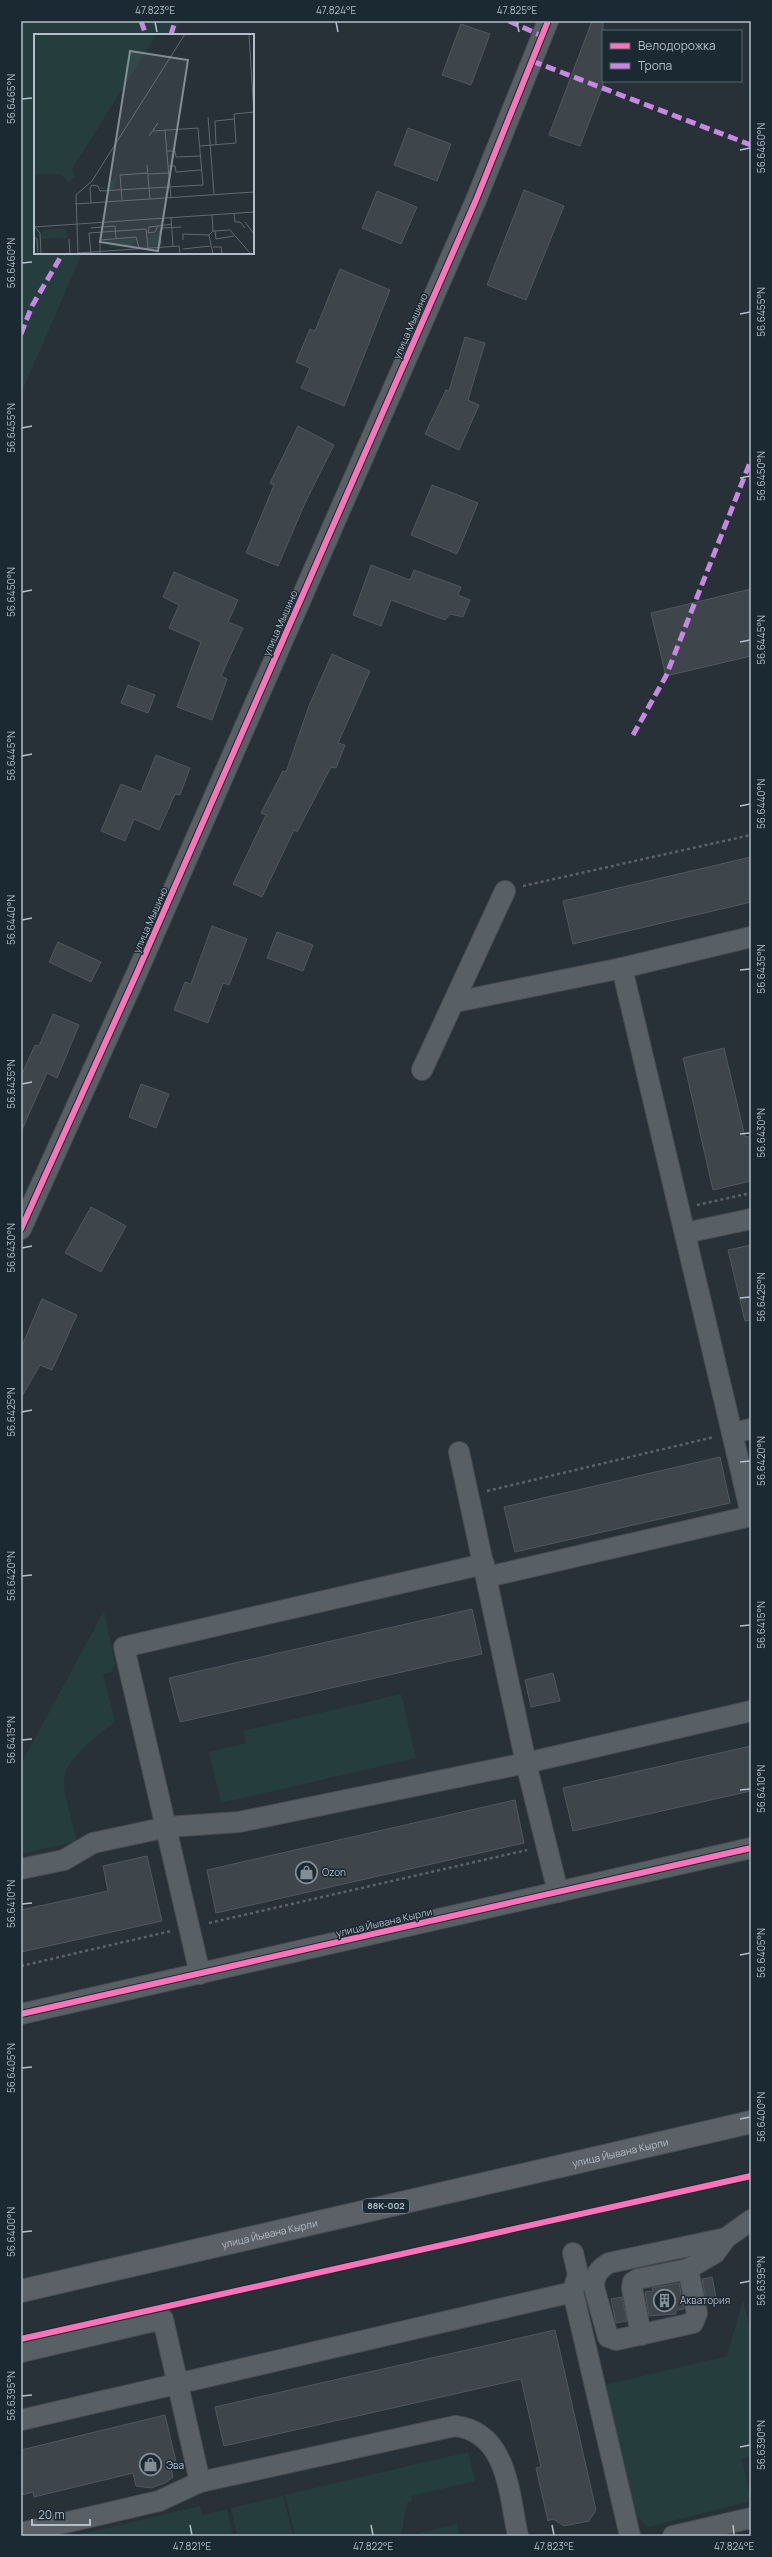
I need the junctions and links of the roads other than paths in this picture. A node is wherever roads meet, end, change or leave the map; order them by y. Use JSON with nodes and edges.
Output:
{"nodes":[{"id":1,"x":548,"y":21,"type":"edge"},
{"id":2,"x":505,"y":890,"type":"road end"},
{"id":3,"x":751,"y":937,"type":"edge"},
{"id":4,"x":622,"y":968,"type":"junction"},
{"id":5,"x":460,"y":1001,"type":"dead end"},
{"id":6,"x":422,"y":1070,"type":"dead end"},
{"id":7,"x":751,"y":1219,"type":"edge"},
{"id":8,"x":21,"y":1229,"type":"edge"},
{"id":9,"x":685,"y":1234,"type":"junction"},
{"id":10,"x":751,"y":1429,"type":"edge"},
{"id":11,"x":732,"y":1433,"type":"junction"},
{"id":12,"x":458,"y":1452,"type":"dead end"},
{"id":13,"x":751,"y":1515,"type":"edge"},
{"id":14,"x":485,"y":1570,"type":"junction"},
{"id":15,"x":751,"y":1711,"type":"edge"},
{"id":16,"x":526,"y":1763,"type":"junction"},
{"id":17,"x":167,"y":1827,"type":"junction"},
{"id":18,"x":751,"y":1848,"type":"edge"},
{"id":19,"x":21,"y":1869,"type":"edge"},
{"id":20,"x":558,"y":1892,"type":"junction"},
{"id":21,"x":200,"y":1974,"type":"junction"},
{"id":22,"x":21,"y":2014,"type":"edge"},
{"id":23,"x":751,"y":2122,"type":"edge"},
{"id":24,"x":751,"y":2220,"type":"edge"},
{"id":25,"x":726,"y":2238,"type":"junction"},
{"id":26,"x":573,"y":2253,"type":"dead end"},
{"id":27,"x":688,"y":2269,"type":"junction"},
{"id":28,"x":21,"y":2291,"type":"edge"},
{"id":29,"x":574,"y":2292,"type":"junction"},
{"id":30,"x":641,"y":2335,"type":"junction"},
{"id":31,"x":21,"y":2352,"type":"edge"},
{"id":32,"x":178,"y":2384,"type":"junction"},
{"id":33,"x":21,"y":2420,"type":"edge"},
{"id":34,"x":200,"y":2482,"type":"junction"},
{"id":35,"x":751,"y":2518,"type":"edge"},
{"id":36,"x":725,"y":2530,"type":"edge"},
{"id":37,"x":24,"y":2534,"type":"edge"},
{"id":38,"x":518,"y":2536,"type":"edge"},
{"id":39,"x":630,"y":2536,"type":"edge"},
{"id":40,"x":673,"y":2536,"type":"edge"}],
"edges":[{"from":1,"to":8,"type":"street","name":"улица Мышино"},
{"from":2,"to":6,"type":"street"},
{"from":3,"to":4,"type":"street"},
{"from":4,"to":5,"type":"street"},
{"from":4,"to":9,"type":"street"},
{"from":7,"to":9,"type":"street"},
{"from":9,"to":11,"type":"street"},
{"from":10,"to":11,"type":"street"},
{"from":11,"to":13,"type":"street"},
{"from":12,"to":14,"type":"street"},
{"from":13,"to":14,"type":"street"},
{"from":14,"to":16,"type":"street"},
{"from":14,"to":17,"type":"street"},
{"from":15,"to":16,"type":"street"},
{"from":16,"to":17,"type":"street"},
{"from":16,"to":20,"type":"street"},
{"from":17,"to":19,"type":"street"},
{"from":17,"to":21,"type":"street"},
{"from":18,"to":20,"type":"street","name":"улица Йывана Кырли"},
{"from":20,"to":21,"type":"street","name":"улица Йывана Кырли"},
{"from":21,"to":22,"type":"street","name":"улица Йывана Кырли"},
{"from":23,"to":28,"type":"main road","name":"улица Йывана Кырли","number":"88К-002"},
{"from":24,"to":25,"type":"street"},
{"from":25,"to":27,"type":"street"},
{"from":25,"to":30,"type":"street"},
{"from":26,"to":29,"type":"street"},
{"from":27,"to":30,"type":"street"},
{"from":27,"to":30,"type":"street"},
{"from":29,"to":32,"type":"street"},
{"from":29,"to":39,"type":"street"},
{"from":31,"to":32,"type":"street"},
{"from":32,"to":33,"type":"street"},
{"from":32,"to":34,"type":"street"},
{"from":34,"to":37,"type":"street"},
{"from":34,"to":38,"type":"street"},
{"from":35,"to":36,"type":"street"},
{"from":36,"to":40,"type":"street"}]}
